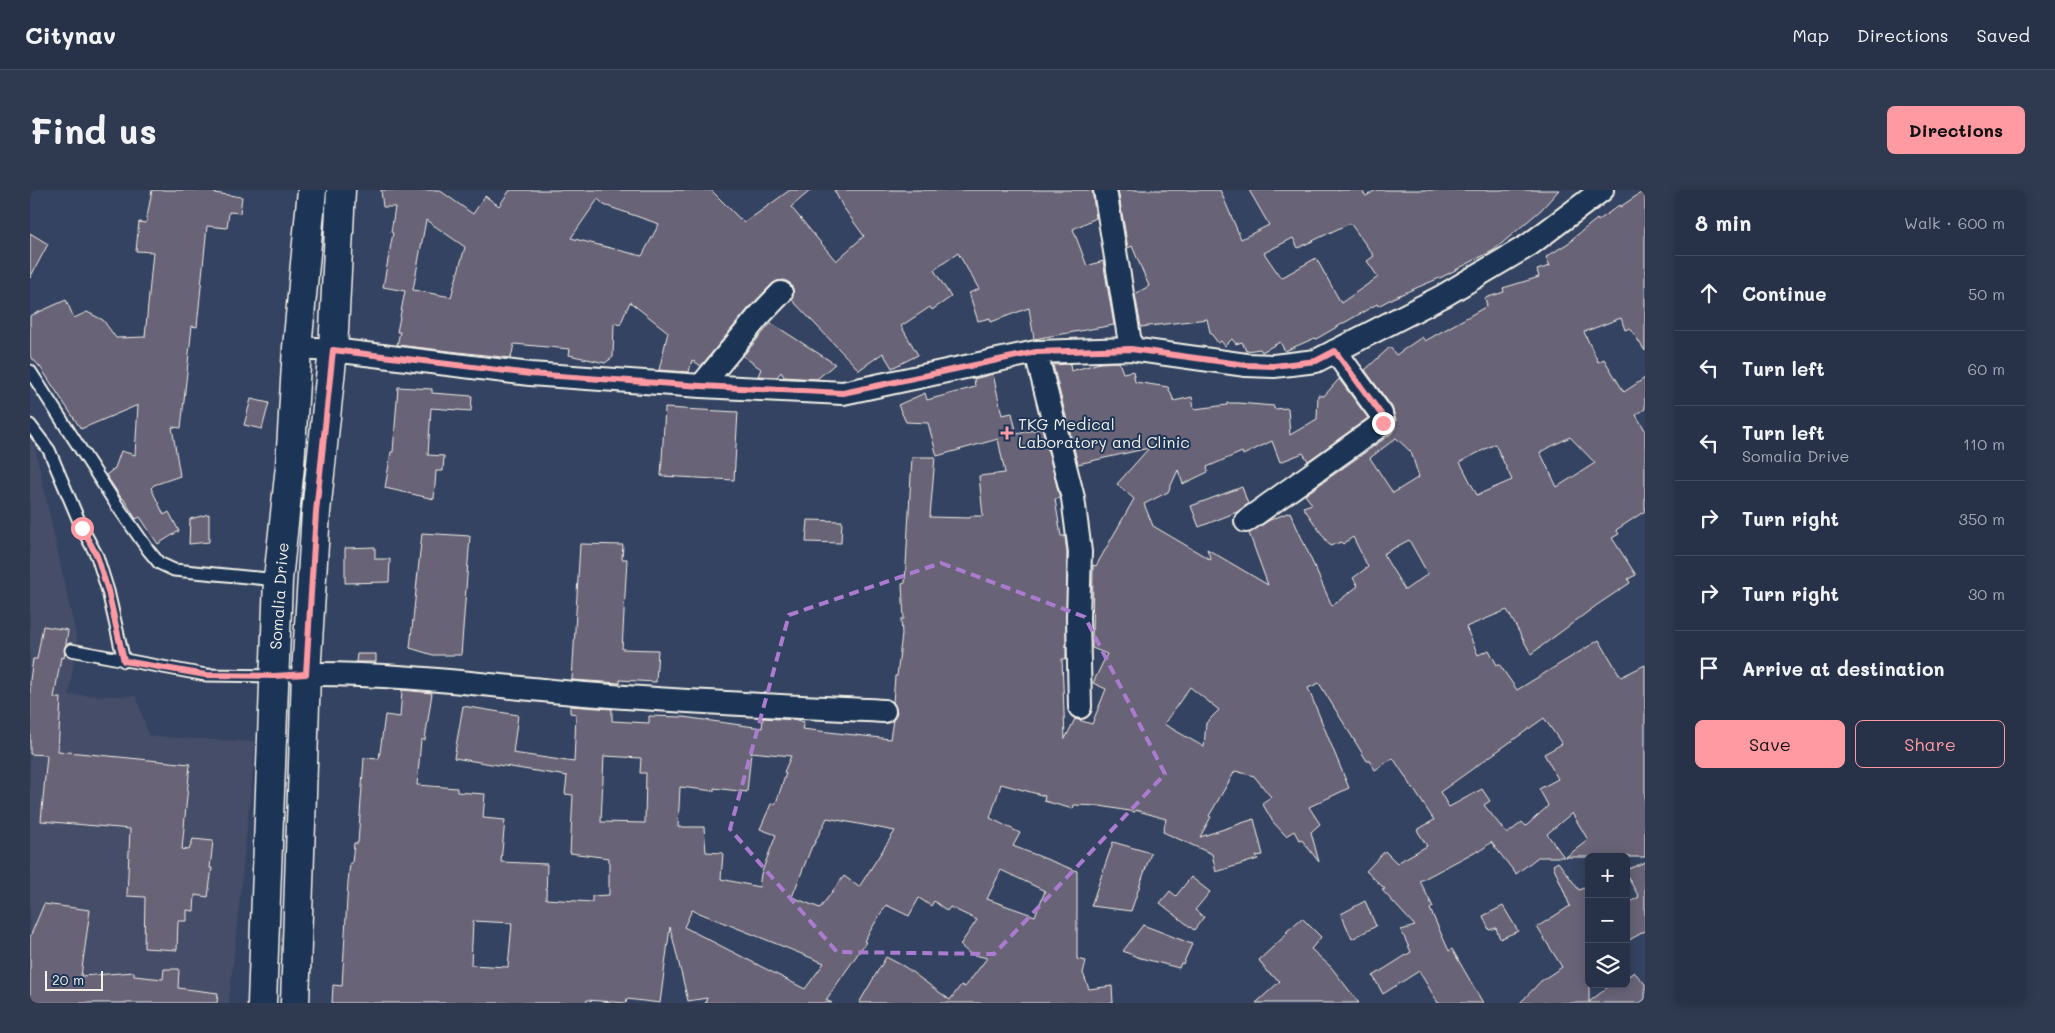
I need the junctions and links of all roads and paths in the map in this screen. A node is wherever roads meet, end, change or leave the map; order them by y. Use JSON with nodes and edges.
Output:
{"nodes":[{"id":1,"x":312,"y":190,"type":"edge"},
{"id":2,"x":341,"y":190,"type":"edge"},
{"id":3,"x":1104,"y":190,"type":"edge"},
{"id":4,"x":1602,"y":190,"type":"edge"},
{"id":5,"x":781,"y":293,"type":"dead end"},
{"id":6,"x":296,"y":348,"type":"junction"},
{"id":7,"x":1131,"y":349,"type":"junction"},
{"id":8,"x":333,"y":350,"type":"junction"},
{"id":9,"x":1335,"y":351,"type":"junction"},
{"id":10,"x":1036,"y":352,"type":"junction"},
{"id":11,"x":30,"y":371,"type":"edge"},
{"id":12,"x":701,"y":386,"type":"junction"},
{"id":13,"x":30,"y":425,"type":"edge"},
{"id":14,"x":1246,"y":521,"type":"dead end"},
{"id":15,"x":278,"y":580,"type":"junction"},
{"id":16,"x":71,"y":650,"type":"dead end"},
{"id":17,"x":124,"y":661,"type":"junction"},
{"id":18,"x":306,"y":674,"type":"junction"},
{"id":19,"x":274,"y":676,"type":"junction"},
{"id":20,"x":1080,"y":708,"type":"dead end"},
{"id":21,"x":884,"y":711,"type":"dead end"},
{"id":22,"x":262,"y":1003,"type":"edge"},
{"id":23,"x":295,"y":1003,"type":"edge"}],
"edges":[{"from":1,"to":6,"type":"main road","name":"Somalia Drive"},
{"from":2,"to":8,"type":"main road","name":"Somalia Drive"},
{"from":3,"to":7,"type":"street"},
{"from":4,"to":9,"type":"street"},
{"from":5,"to":12,"type":"street"},
{"from":6,"to":8,"type":"street"},
{"from":6,"to":15,"type":"main road","name":"Somalia Drive"},
{"from":7,"to":9,"type":"street"},
{"from":7,"to":10,"type":"street"},
{"from":8,"to":12,"type":"street"},
{"from":8,"to":18,"type":"main road","name":"Somalia Drive"},
{"from":9,"to":14,"type":"street"},
{"from":10,"to":12,"type":"street"},
{"from":10,"to":20,"type":"street"},
{"from":11,"to":15,"type":"lane"},
{"from":13,"to":17,"type":"lane"},
{"from":15,"to":19,"type":"main road","name":"Somalia Drive"},
{"from":16,"to":17,"type":"lane"},
{"from":17,"to":19,"type":"lane"},
{"from":18,"to":19,"type":"lane"},
{"from":18,"to":21,"type":"street"},
{"from":18,"to":23,"type":"main road","name":"Somalia Drive"},
{"from":19,"to":22,"type":"main road","name":"Somalia Drive"}]}
